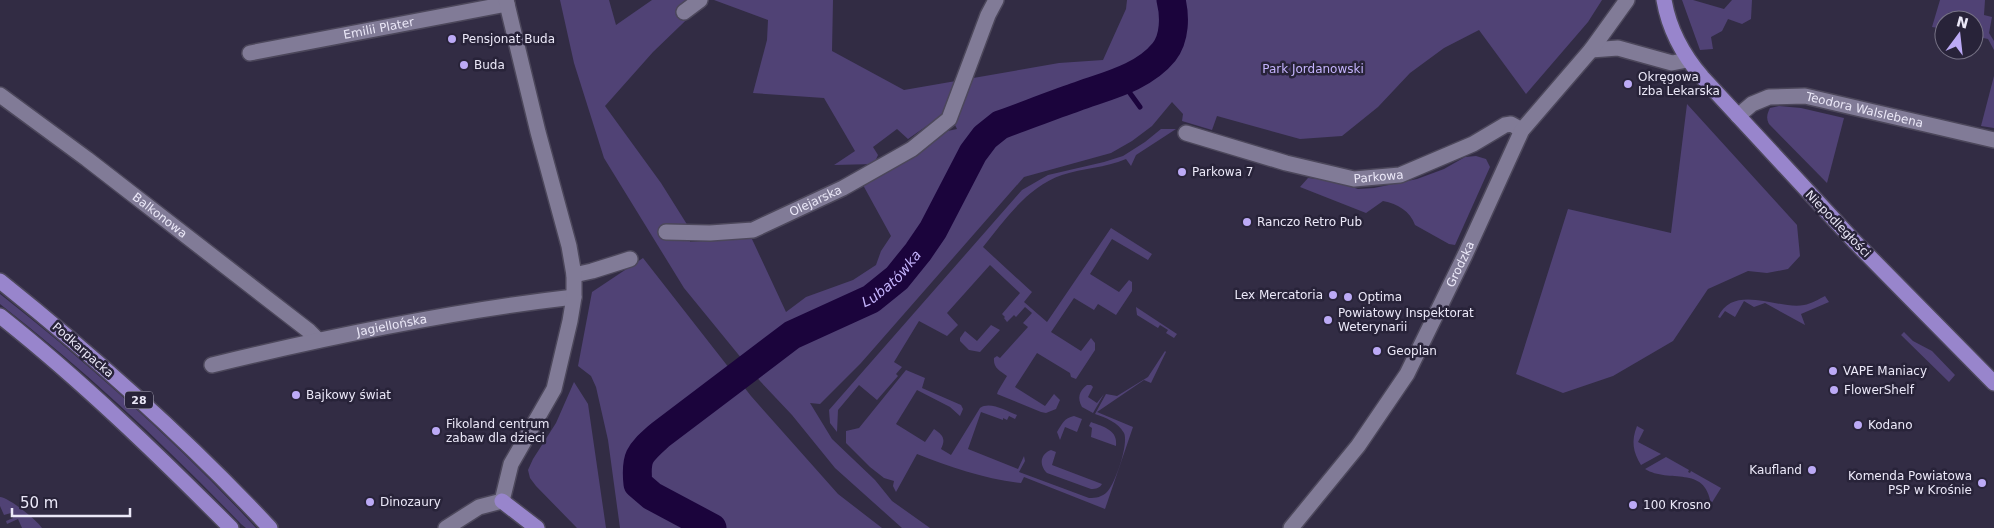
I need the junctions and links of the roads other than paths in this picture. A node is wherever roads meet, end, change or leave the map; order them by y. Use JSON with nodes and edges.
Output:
{"nodes":[{"id":1,"x":700,"y":0,"type":"edge"},
{"id":2,"x":996,"y":0,"type":"edge"},
{"id":3,"x":1627,"y":0,"type":"edge"},
{"id":4,"x":1664,"y":0,"type":"edge"},
{"id":5,"x":507,"y":2,"type":"edge"},
{"id":6,"x":684,"y":12,"type":"dead end"},
{"id":7,"x":1591,"y":50,"type":"junction"},
{"id":8,"x":250,"y":52,"type":"dead end"},
{"id":9,"x":1687,"y":60,"type":"junction"},
{"id":10,"x":0,"y":95,"type":"edge"},
{"id":11,"x":1738,"y":116,"type":"junction"},
{"id":12,"x":1522,"y":130,"type":"junction"},
{"id":13,"x":1186,"y":133,"type":"dead end"},
{"id":14,"x":1994,"y":140,"type":"edge"},
{"id":15,"x":666,"y":232,"type":"dead end"},
{"id":16,"x":630,"y":259,"type":"dead end"},
{"id":17,"x":574,"y":275,"type":"junction"},
{"id":18,"x":0,"y":281,"type":"edge"},
{"id":19,"x":574,"y":297,"type":"junction"},
{"id":20,"x":0,"y":316,"type":"edge"},
{"id":21,"x":318,"y":340,"type":"junction"},
{"id":22,"x":212,"y":365,"type":"dead end"},
{"id":23,"x":1994,"y":383,"type":"edge"},
{"id":24,"x":204,"y":501,"type":"junction"},
{"id":25,"x":502,"y":501,"type":"junction"},
{"id":26,"x":219,"y":528,"type":"edge"},
{"id":27,"x":231,"y":528,"type":"edge"},
{"id":28,"x":270,"y":528,"type":"edge"},
{"id":29,"x":446,"y":528,"type":"edge"},
{"id":30,"x":537,"y":528,"type":"edge"},
{"id":31,"x":1291,"y":528,"type":"edge"}],
"edges":[{"from":1,"to":6,"type":"street"},
{"from":2,"to":15,"type":"street","name":"Olejarska"},
{"from":3,"to":7,"type":"street","name":"Grodzka"},
{"from":4,"to":9,"type":"main road","name":"Niepodległości"},
{"from":5,"to":8,"type":"street","name":"Emilii Plater"},
{"from":5,"to":17,"type":"street"},
{"from":7,"to":9,"type":"street"},
{"from":7,"to":12,"type":"street","name":"Grodzka"},
{"from":9,"to":11,"type":"main road","name":"Niepodległości"},
{"from":10,"to":21,"type":"street","name":"Balkonowa"},
{"from":11,"to":14,"type":"street","name":"Teodora Walslebena"},
{"from":11,"to":23,"type":"main road","name":"Niepodległości"},
{"from":12,"to":13,"type":"street","name":"Parkowa"},
{"from":12,"to":31,"type":"street","name":"Grodzka"},
{"from":16,"to":17,"type":"street"},
{"from":17,"to":19,"type":"street"},
{"from":18,"to":28,"type":"main road","name":"Podkarpacka","number":"28"},
{"from":19,"to":21,"type":"street","name":"Jagiellońska"},
{"from":19,"to":25,"type":"street"},
{"from":20,"to":24,"type":"main road","number":"28"},
{"from":21,"to":22,"type":"street","name":"Jagiellońska"},
{"from":24,"to":26,"type":"main road"},
{"from":24,"to":27,"type":"main road","number":"28"},
{"from":25,"to":29,"type":"street"},
{"from":25,"to":30,"type":"main road"}]}
